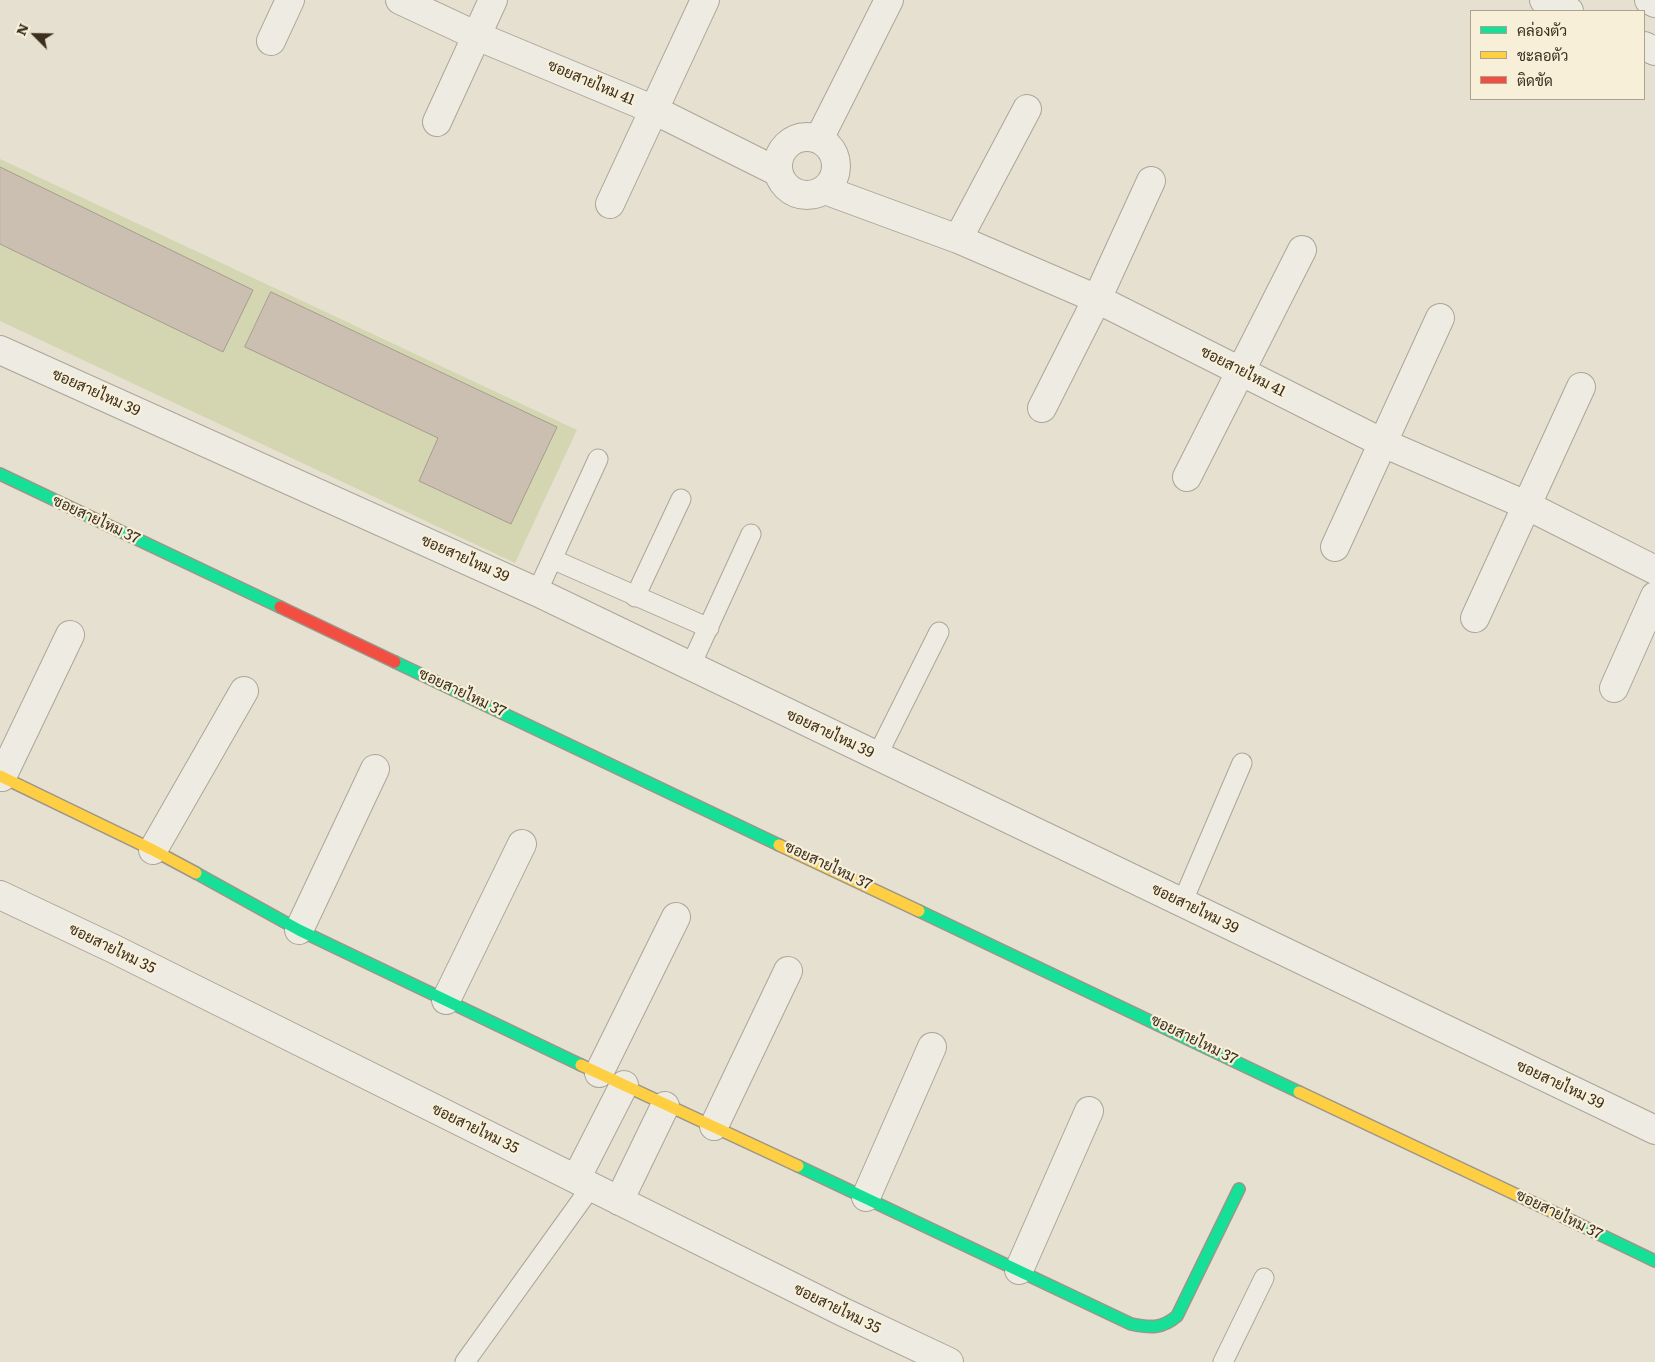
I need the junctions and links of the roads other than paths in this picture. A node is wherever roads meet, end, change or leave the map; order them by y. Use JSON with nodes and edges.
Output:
{"nodes":[{"id":1,"x":290,"y":0,"type":"edge"},
{"id":2,"x":400,"y":0,"type":"edge"},
{"id":3,"x":493,"y":0,"type":"edge"},
{"id":4,"x":704,"y":0,"type":"edge"},
{"id":5,"x":889,"y":0,"type":"edge"},
{"id":6,"x":1544,"y":0,"type":"edge"},
{"id":7,"x":1649,"y":0,"type":"edge"},
{"id":8,"x":1655,"y":3,"type":"edge"},
{"id":9,"x":1567,"y":10,"type":"edge"},
{"id":10,"x":477,"y":36,"type":"junction"},
{"id":11,"x":271,"y":41,"type":"dead end"},
{"id":12,"x":652,"y":109,"type":"junction"},
{"id":13,"x":1027,"y":109,"type":"dead end"},
{"id":14,"x":437,"y":122,"type":"dead end"},
{"id":15,"x":819,"y":139,"type":"junction"},
{"id":16,"x":778,"y":172,"type":"junction"},
{"id":17,"x":1151,"y":181,"type":"dead end"},
{"id":18,"x":824,"y":190,"type":"junction"},
{"id":19,"x":610,"y":204,"type":"dead end"},
{"id":20,"x":958,"y":239,"type":"junction"},
{"id":21,"x":1302,"y":250,"type":"dead end"},
{"id":22,"x":1097,"y":299,"type":"junction"},
{"id":23,"x":1440,"y":318,"type":"dead end"},
{"id":24,"x":0,"y":350,"type":"edge"},
{"id":25,"x":1240,"y":371,"type":"junction"},
{"id":26,"x":1581,"y":387,"type":"dead end"},
{"id":27,"x":1042,"y":408,"type":"dead end"},
{"id":28,"x":1383,"y":443,"type":"junction"},
{"id":29,"x":598,"y":459,"type":"dead end"},
{"id":30,"x":0,"y":474,"type":"edge"},
{"id":31,"x":1187,"y":477,"type":"dead end"},
{"id":32,"x":681,"y":499,"type":"dead end"},
{"id":33,"x":1526,"y":504,"type":"junction"},
{"id":34,"x":751,"y":534,"type":"dead end"},
{"id":35,"x":1335,"y":547,"type":"dead end"},
{"id":36,"x":552,"y":559,"type":"junction"},
{"id":37,"x":1655,"y":570,"type":"edge"},
{"id":38,"x":537,"y":592,"type":"junction"},
{"id":39,"x":1655,"y":596,"type":"edge"},
{"id":40,"x":635,"y":597,"type":"junction"},
{"id":41,"x":1475,"y":618,"type":"dead end"},
{"id":42,"x":709,"y":628,"type":"junction"},
{"id":43,"x":939,"y":632,"type":"dead end"},
{"id":44,"x":70,"y":635,"type":"dead end"},
{"id":45,"x":690,"y":667,"type":"junction"},
{"id":46,"x":1614,"y":688,"type":"dead end"},
{"id":47,"x":244,"y":691,"type":"dead end"},
{"id":48,"x":877,"y":756,"type":"junction"},
{"id":49,"x":1242,"y":763,"type":"dead end"},
{"id":50,"x":375,"y":769,"type":"dead end"},
{"id":51,"x":1,"y":776,"type":"edge"},
{"id":52,"x":522,"y":844,"type":"dead end"},
{"id":53,"x":153,"y":850,"type":"junction"},
{"id":54,"x":0,"y":895,"type":"edge"},
{"id":55,"x":1182,"y":903,"type":"junction"},
{"id":56,"x":676,"y":917,"type":"dead end"},
{"id":57,"x":299,"y":930,"type":"junction"},
{"id":58,"x":788,"y":971,"type":"dead end"},
{"id":59,"x":446,"y":1000,"type":"junction"},
{"id":60,"x":932,"y":1047,"type":"dead end"},
{"id":61,"x":599,"y":1073,"type":"junction"},
{"id":62,"x":624,"y":1085,"type":"junction"},
{"id":63,"x":665,"y":1106,"type":"junction"},
{"id":64,"x":1089,"y":1111,"type":"dead end"},
{"id":65,"x":714,"y":1126,"type":"junction"},
{"id":66,"x":1655,"y":1130,"type":"edge"},
{"id":67,"x":583,"y":1183,"type":"junction"},
{"id":68,"x":1239,"y":1189,"type":"dead end"},
{"id":69,"x":866,"y":1197,"type":"junction"},
{"id":70,"x":618,"y":1201,"type":"junction"},
{"id":71,"x":1655,"y":1261,"type":"edge"},
{"id":72,"x":1018,"y":1270,"type":"junction"},
{"id":73,"x":1264,"y":1278,"type":"dead end"},
{"id":74,"x":465,"y":1362,"type":"edge"},
{"id":75,"x":949,"y":1362,"type":"edge"},
{"id":76,"x":1223,"y":1362,"type":"edge"}],
"edges":[{"from":1,"to":11,"type":"street"},
{"from":2,"to":10,"type":"street","name":"ซอยสายไหม 41"},
{"from":3,"to":10,"type":"street"},
{"from":4,"to":12,"type":"street"},
{"from":5,"to":15,"type":"street"},
{"from":6,"to":9,"type":"street"},
{"from":7,"to":8,"type":"street"},
{"from":10,"to":12,"type":"street","name":"ซอยสายไหม 41"},
{"from":10,"to":14,"type":"street"},
{"from":12,"to":16,"type":"street","name":"ซอยสายไหม 41"},
{"from":12,"to":19,"type":"street"},
{"from":13,"to":20,"type":"street"},
{"from":15,"to":16,"type":"street"},
{"from":15,"to":18,"type":"street"},
{"from":16,"to":18,"type":"street"},
{"from":17,"to":22,"type":"street"},
{"from":18,"to":20,"type":"street","name":"ซอยสายไหม 41"},
{"from":20,"to":22,"type":"street","name":"ซอยสายไหม 41"},
{"from":21,"to":25,"type":"street"},
{"from":22,"to":25,"type":"street","name":"ซอยสายไหม 41"},
{"from":22,"to":27,"type":"street"},
{"from":23,"to":28,"type":"street"},
{"from":24,"to":38,"type":"street","name":"ซอยสายไหม 39"},
{"from":25,"to":28,"type":"street","name":"ซอยสายไหม 41"},
{"from":25,"to":31,"type":"street"},
{"from":26,"to":33,"type":"street"},
{"from":28,"to":33,"type":"street","name":"ซอยสายไหม 41"},
{"from":28,"to":35,"type":"street"},
{"from":29,"to":36,"type":"lane"},
{"from":30,"to":71,"type":"street","name":"ซอยสายไหม 37"},
{"from":32,"to":40,"type":"lane"},
{"from":33,"to":37,"type":"street","name":"ซอยสายไหม 41"},
{"from":33,"to":41,"type":"street"},
{"from":34,"to":42,"type":"lane"},
{"from":36,"to":38,"type":"lane"},
{"from":36,"to":40,"type":"lane"},
{"from":38,"to":45,"type":"street","name":"ซอยสายไหม 39"},
{"from":39,"to":46,"type":"street"},
{"from":40,"to":42,"type":"lane"},
{"from":42,"to":45,"type":"lane"},
{"from":43,"to":48,"type":"lane"},
{"from":44,"to":51,"type":"street"},
{"from":45,"to":48,"type":"street","name":"ซอยสายไหม 39"},
{"from":47,"to":53,"type":"street"},
{"from":48,"to":55,"type":"street","name":"ซอยสายไหม 39"},
{"from":49,"to":55,"type":"lane"},
{"from":50,"to":57,"type":"street"},
{"from":51,"to":53,"type":"street"},
{"from":52,"to":59,"type":"street"},
{"from":53,"to":57,"type":"street"},
{"from":54,"to":67,"type":"street","name":"ซอยสายไหม 35"},
{"from":55,"to":66,"type":"street","name":"ซอยสายไหม 39"},
{"from":56,"to":61,"type":"street"},
{"from":57,"to":59,"type":"street"},
{"from":58,"to":65,"type":"street"},
{"from":59,"to":61,"type":"street"},
{"from":60,"to":69,"type":"street"},
{"from":61,"to":62,"type":"street"},
{"from":62,"to":63,"type":"street"},
{"from":62,"to":67,"type":"street"},
{"from":63,"to":65,"type":"street"},
{"from":63,"to":70,"type":"street"},
{"from":64,"to":72,"type":"street"},
{"from":65,"to":69,"type":"street"},
{"from":67,"to":70,"type":"street","name":"ซอยสายไหม 35"},
{"from":67,"to":74,"type":"lane"},
{"from":68,"to":72,"type":"street"},
{"from":69,"to":72,"type":"street"},
{"from":70,"to":75,"type":"street","name":"ซอยสายไหม 35"},
{"from":73,"to":76,"type":"lane"}]}
